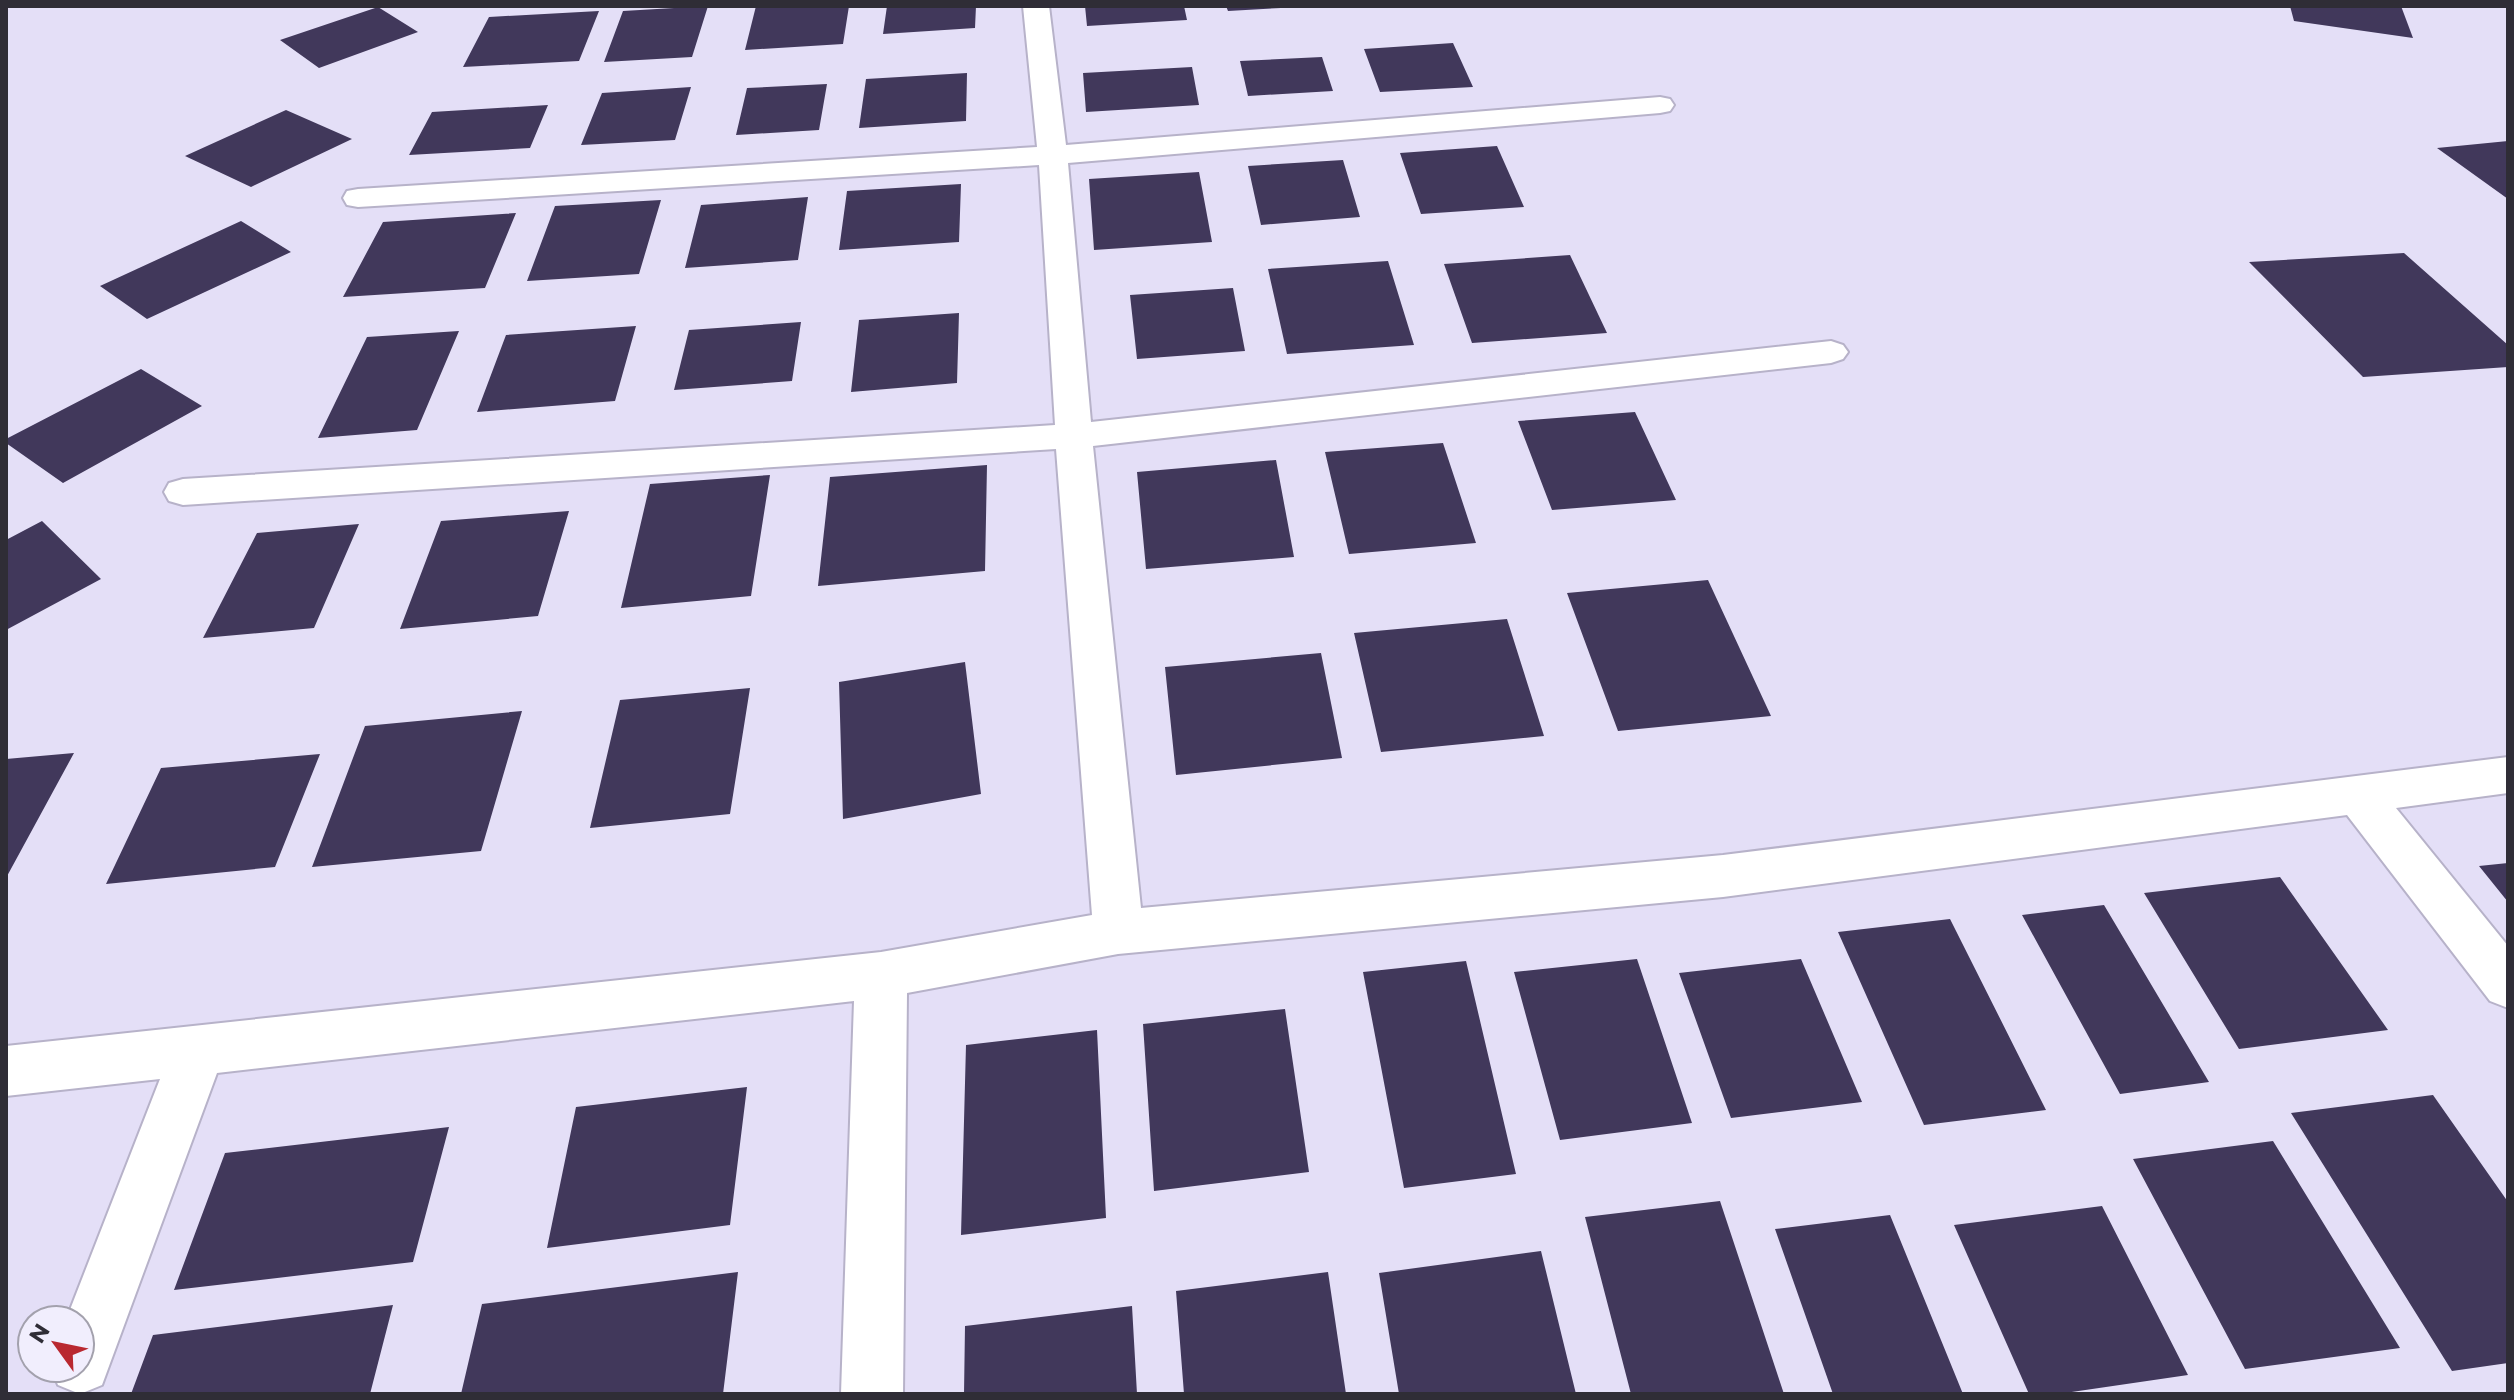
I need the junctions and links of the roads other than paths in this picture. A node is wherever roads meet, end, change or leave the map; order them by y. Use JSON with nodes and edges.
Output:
{"nodes":[{"id":1,"x":1036,"y":6,"type":"edge"},
{"id":2,"x":1660,"y":105,"type":"dead end"},
{"id":3,"x":1053,"y":155,"type":"junction"},
{"id":4,"x":358,"y":198,"type":"dead end"},
{"id":5,"x":1831,"y":352,"type":"dead end"},
{"id":6,"x":1074,"y":436,"type":"junction"},
{"id":7,"x":183,"y":492,"type":"dead end"},
{"id":8,"x":2508,"y":775,"type":"edge"},
{"id":9,"x":2357,"y":793,"type":"junction"},
{"id":10,"x":1118,"y":932,"type":"junction"},
{"id":11,"x":881,"y":975,"type":"junction"},
{"id":12,"x":2508,"y":985,"type":"edge"},
{"id":13,"x":198,"y":1051,"type":"junction"},
{"id":14,"x":6,"y":1071,"type":"edge"},
{"id":15,"x":96,"y":1321,"type":"edge"},
{"id":16,"x":872,"y":1394,"type":"edge"}],
"edges":[{"from":1,"to":3,"type":"street"},
{"from":2,"to":3,"type":"street"},
{"from":3,"to":4,"type":"street"},
{"from":3,"to":6,"type":"street"},
{"from":5,"to":6,"type":"street"},
{"from":6,"to":7,"type":"street"},
{"from":6,"to":10,"type":"street"},
{"from":8,"to":9,"type":"street"},
{"from":9,"to":10,"type":"street"},
{"from":9,"to":12,"type":"street"},
{"from":10,"to":11,"type":"street"},
{"from":11,"to":13,"type":"street"},
{"from":11,"to":16,"type":"street"},
{"from":13,"to":14,"type":"street"},
{"from":13,"to":15,"type":"street"}]}
